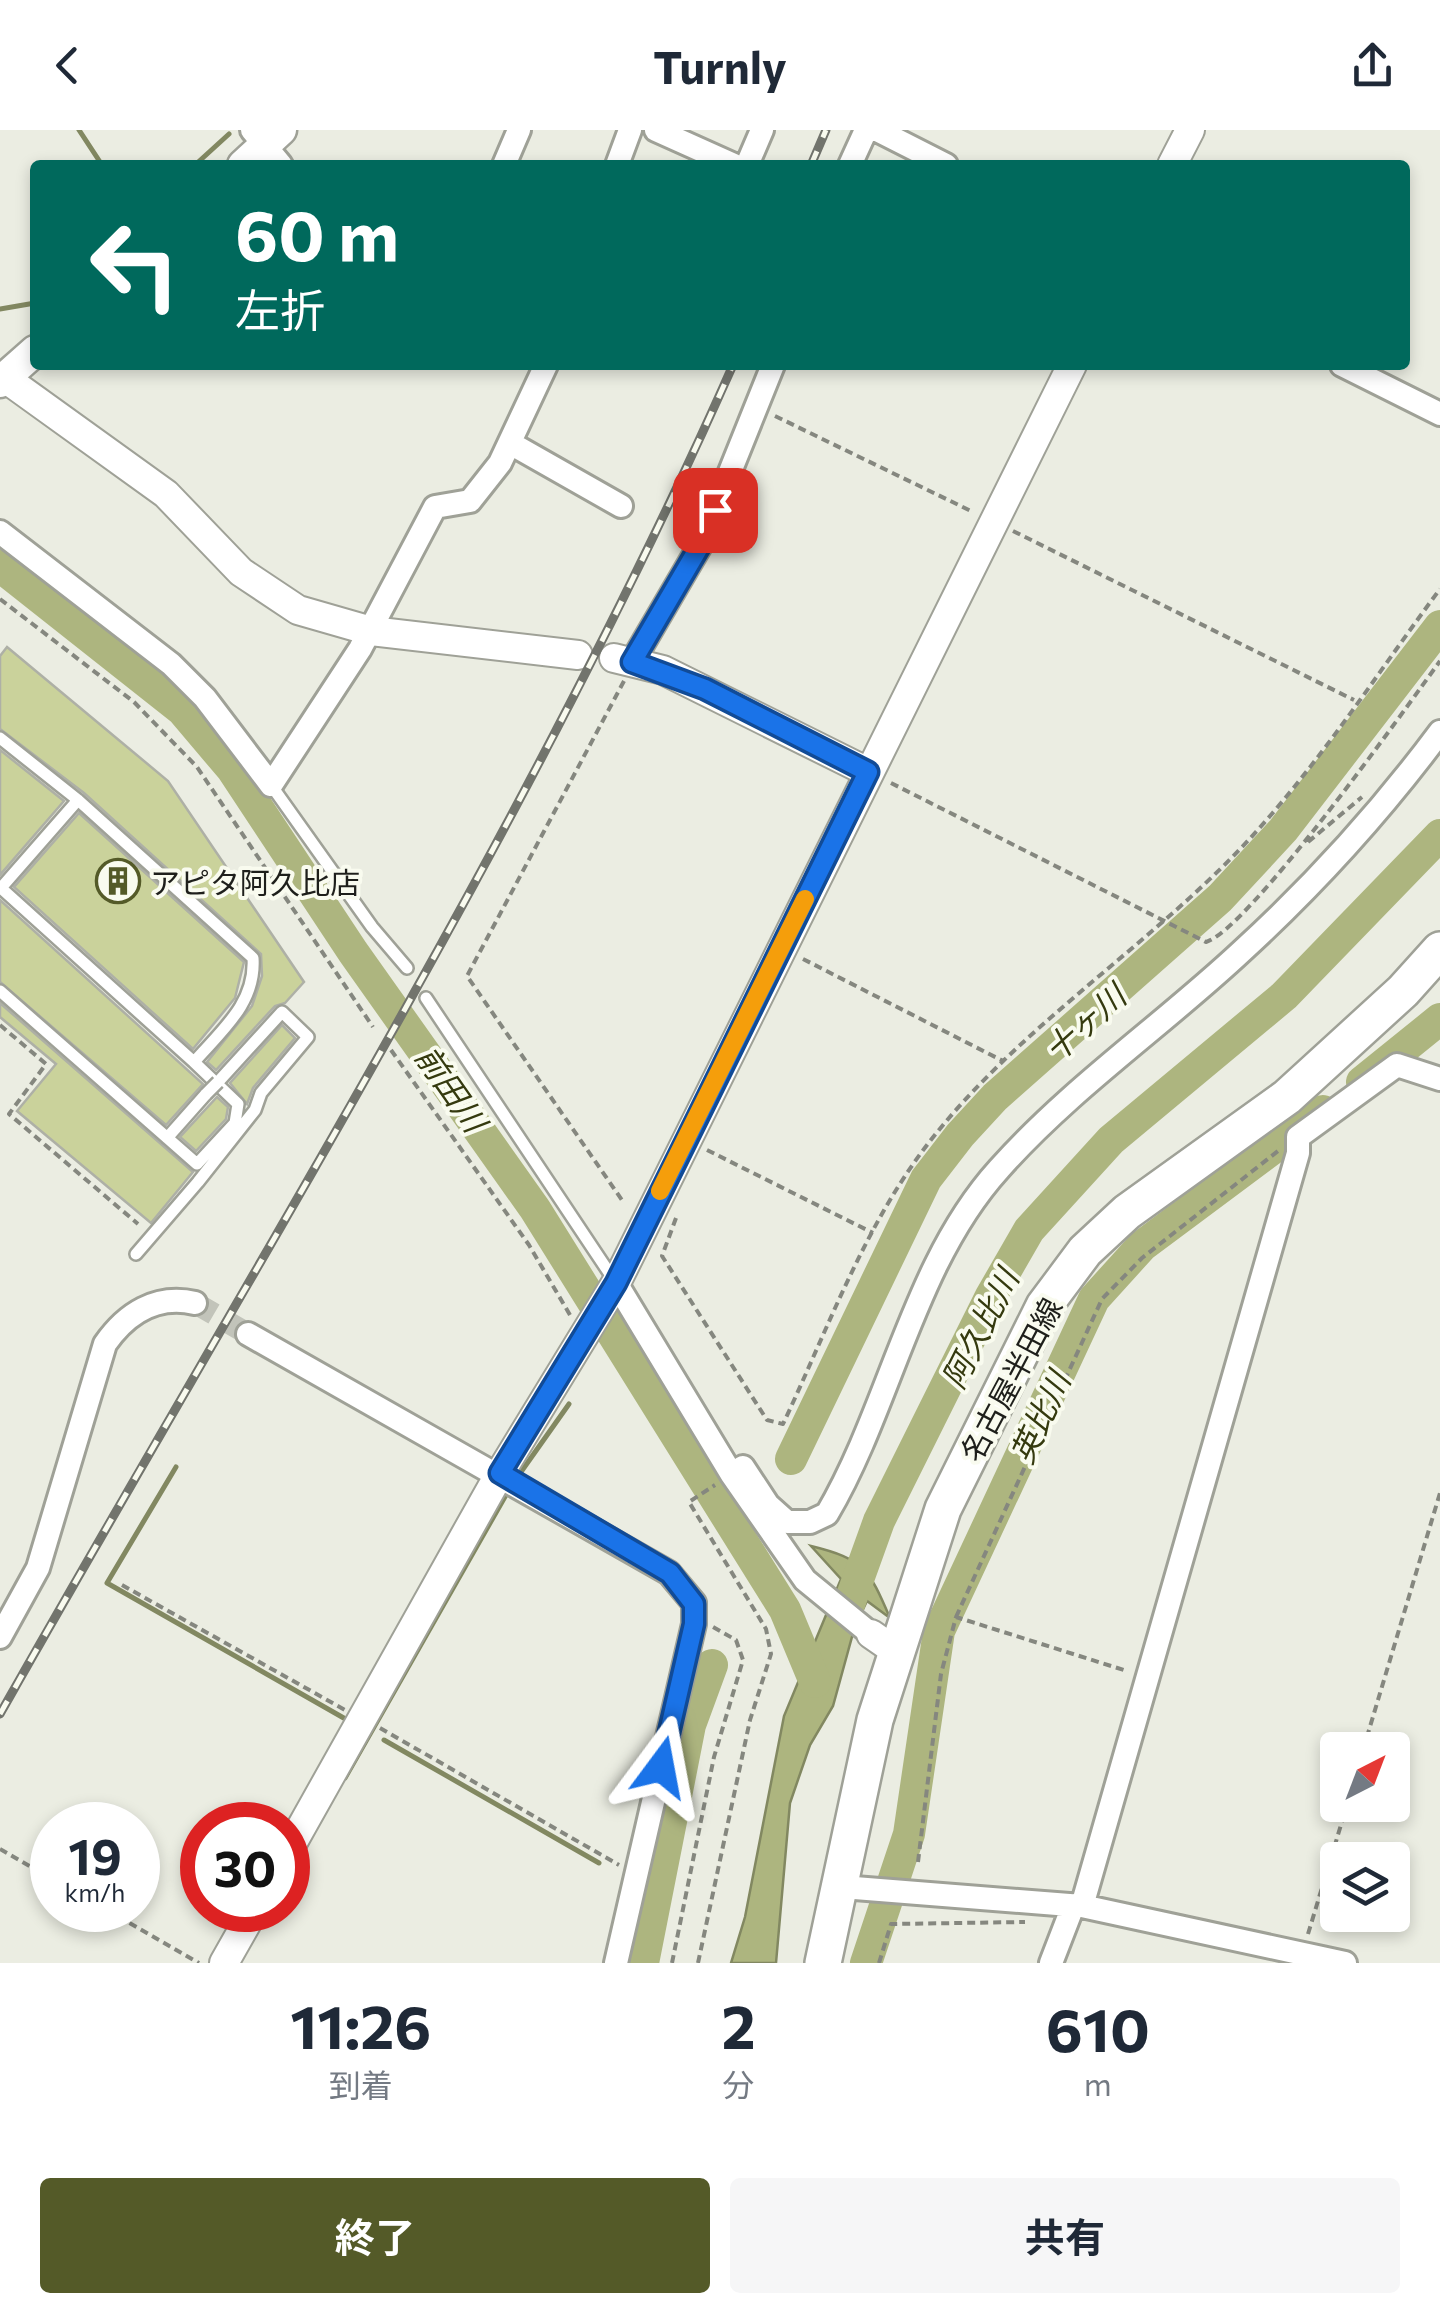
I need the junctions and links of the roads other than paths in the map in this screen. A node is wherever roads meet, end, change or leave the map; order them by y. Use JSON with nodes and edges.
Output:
{"nodes":[{"id":1,"x":519,"y":130,"type":"edge"},
{"id":2,"x":630,"y":130,"type":"edge"},
{"id":3,"x":656,"y":130,"type":"edge"},
{"id":4,"x":762,"y":130,"type":"edge"},
{"id":5,"x":866,"y":130,"type":"edge"},
{"id":6,"x":877,"y":130,"type":"edge"},
{"id":7,"x":1190,"y":130,"type":"edge"},
{"id":8,"x":506,"y":160,"type":"edge"},
{"id":9,"x":619,"y":160,"type":"edge"},
{"id":10,"x":723,"y":160,"type":"edge"},
{"id":11,"x":749,"y":160,"type":"edge"},
{"id":12,"x":852,"y":160,"type":"edge"},
{"id":13,"x":936,"y":160,"type":"edge"},
{"id":14,"x":1175,"y":160,"type":"edge"},
{"id":15,"x":30,"y":355,"type":"edge"},
{"id":16,"x":544,"y":370,"type":"edge"},
{"id":17,"x":771,"y":370,"type":"edge"},
{"id":18,"x":1070,"y":370,"type":"edge"},
{"id":19,"x":1352,"y":370,"type":"edge"},
{"id":20,"x":2,"y":379,"type":"edge"},
{"id":21,"x":1440,"y":414,"type":"edge"},
{"id":22,"x":510,"y":443,"type":"junction"},
{"id":23,"x":621,"y":506,"type":"dead end"},
{"id":24,"x":0,"y":532,"type":"edge"},
{"id":25,"x":371,"y":631,"type":"junction"},
{"id":26,"x":578,"y":655,"type":"dead end"},
{"id":27,"x":623,"y":660,"type":"joint"},
{"id":28,"x":1440,"y":732,"type":"edge"},
{"id":29,"x":0,"y":738,"type":"edge"},
{"id":30,"x":868,"y":772,"type":"junction"},
{"id":31,"x":271,"y":784,"type":"junction"},
{"id":32,"x":78,"y":800,"type":"junction"},
{"id":33,"x":0,"y":888,"type":"edge"},
{"id":34,"x":1440,"y":950,"type":"edge"},
{"id":35,"x":407,"y":968,"type":"dead end"},
{"id":36,"x":0,"y":991,"type":"edge"},
{"id":37,"x":426,"y":998,"type":"dead end"},
{"id":38,"x":194,"y":1062,"type":"junction"},
{"id":39,"x":1440,"y":1079,"type":"edge"},
{"id":40,"x":167,"y":1138,"type":"junction"},
{"id":41,"x":136,"y":1254,"type":"dead end"},
{"id":42,"x":614,"y":1287,"type":"junction"},
{"id":43,"x":194,"y":1304,"type":"tunnel mouth"},
{"id":44,"x":248,"y":1334,"type":"tunnel mouth"},
{"id":45,"x":500,"y":1473,"type":"junction"},
{"id":46,"x":732,"y":1475,"type":"junction"},
{"id":47,"x":0,"y":1638,"type":"edge"},
{"id":48,"x":884,"y":1643,"type":"junction"},
{"id":49,"x":310,"y":1811,"type":"edge"},
{"id":50,"x":858,"y":1889,"type":"junction"},
{"id":51,"x":1070,"y":1906,"type":"junction"},
{"id":52,"x":242,"y":1932,"type":"edge"},
{"id":53,"x":224,"y":1963,"type":"edge"},
{"id":54,"x":616,"y":1963,"type":"edge"},
{"id":55,"x":823,"y":1963,"type":"edge"},
{"id":56,"x":1051,"y":1963,"type":"edge"},
{"id":57,"x":1345,"y":1963,"type":"edge"}],
"edges":[{"from":1,"to":8,"type":"street"},
{"from":2,"to":9,"type":"street"},
{"from":3,"to":10,"type":"street"},
{"from":4,"to":11,"type":"street"},
{"from":5,"to":12,"type":"street"},
{"from":6,"to":13,"type":"street"},
{"from":7,"to":14,"type":"street"},
{"from":15,"to":20,"type":"main road"},
{"from":16,"to":22,"type":"street"},
{"from":17,"to":27,"type":"street"},
{"from":18,"to":30,"type":"street"},
{"from":19,"to":21,"type":"street"},
{"from":20,"to":25,"type":"street"},
{"from":22,"to":23,"type":"street"},
{"from":22,"to":25,"type":"street"},
{"from":24,"to":31,"type":"street"},
{"from":25,"to":26,"type":"street"},
{"from":25,"to":31,"type":"street"},
{"from":27,"to":30,"type":"street"},
{"from":28,"to":46,"type":"street"},
{"from":29,"to":32,"type":"lane"},
{"from":30,"to":42,"type":"street"},
{"from":31,"to":35,"type":"lane"},
{"from":32,"to":33,"type":"lane"},
{"from":32,"to":38,"type":"lane"},
{"from":33,"to":38,"type":"lane"},
{"from":34,"to":48,"type":"main road","name":"名古屋半田線"},
{"from":36,"to":40,"type":"lane"},
{"from":37,"to":42,"type":"lane"},
{"from":38,"to":40,"type":"lane"},
{"from":39,"to":51,"type":"street"},
{"from":40,"to":41,"type":"lane","bridge":true},
{"from":42,"to":45,"type":"street"},
{"from":42,"to":46,"type":"street"},
{"from":43,"to":47,"type":"street"},
{"from":44,"to":45,"type":"street"},
{"from":45,"to":49,"type":"street"},
{"from":45,"to":54,"type":"street"},
{"from":46,"to":48,"type":"street"},
{"from":48,"to":50,"type":"main road","name":"名古屋半田線"},
{"from":50,"to":51,"type":"street"},
{"from":50,"to":55,"type":"main road","name":"名古屋半田線"},
{"from":51,"to":56,"type":"street"},
{"from":51,"to":57,"type":"street"},
{"from":52,"to":53,"type":"street"}]}
